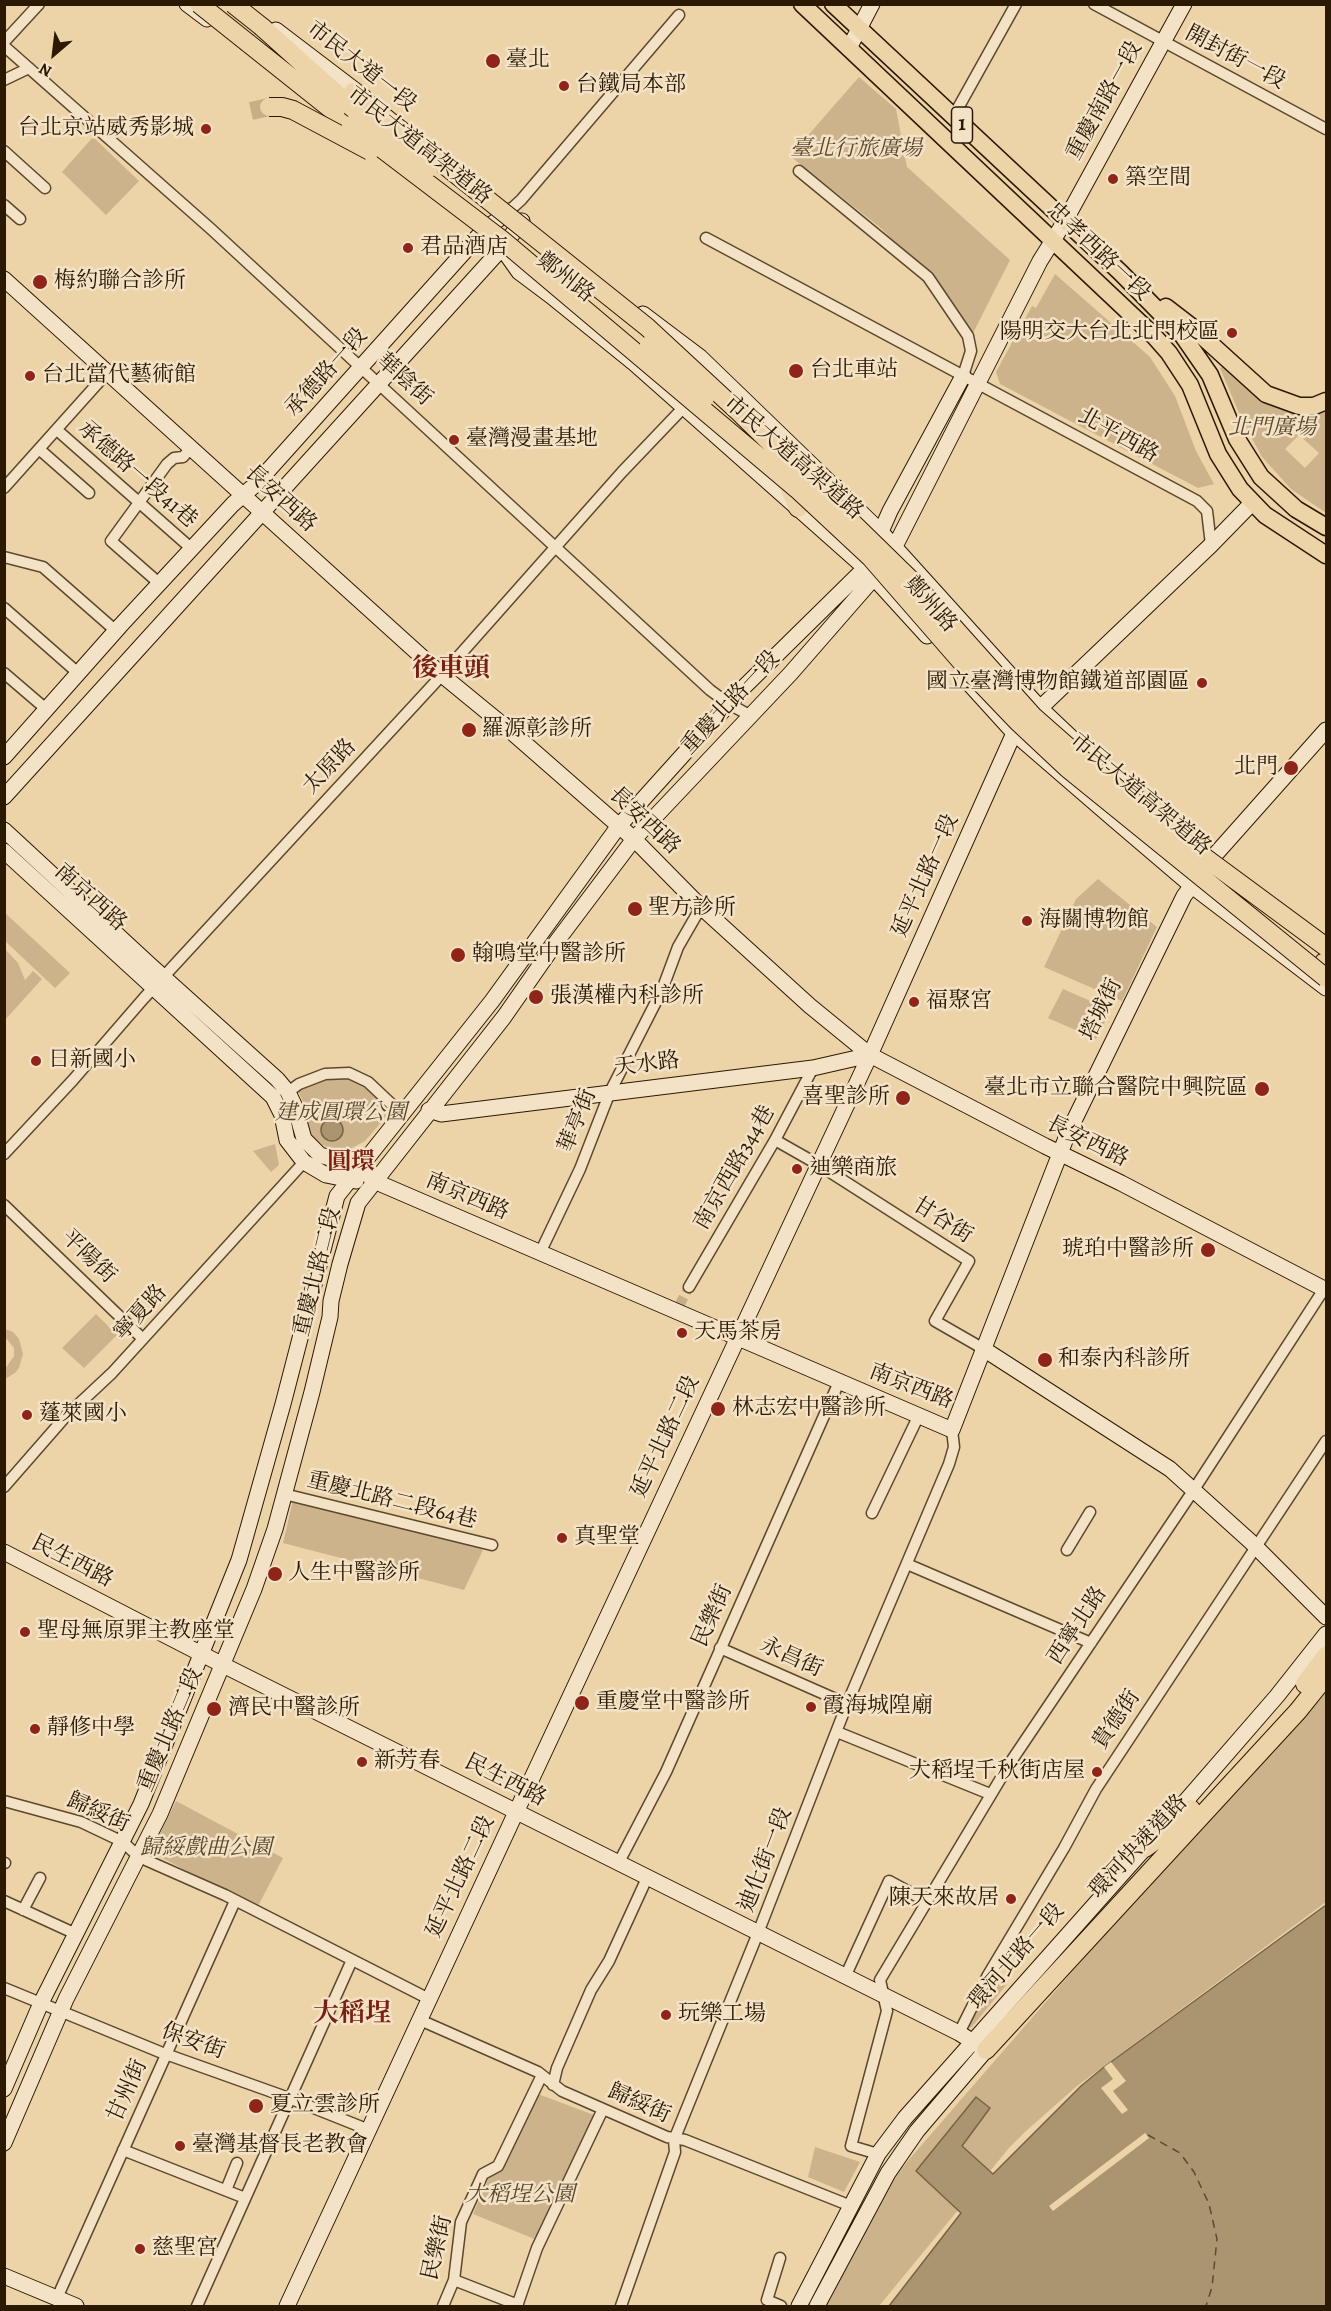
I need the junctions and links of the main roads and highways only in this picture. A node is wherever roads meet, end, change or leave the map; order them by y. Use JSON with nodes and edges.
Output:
{"nodes":[{"id":1,"x":199,"y":4,"type":"edge"},
{"id":2,"x":233,"y":4,"type":"edge"},
{"id":3,"x":802,"y":4,"type":"edge"},
{"id":4,"x":833,"y":4,"type":"edge"},
{"id":5,"x":262,"y":27,"type":"junction"},
{"id":6,"x":248,"y":43,"type":"junction"},
{"id":7,"x":350,"y":106,"type":"junction"},
{"id":8,"x":269,"y":108,"type":"tunnel mouth"},
{"id":9,"x":502,"y":244,"type":"junction"},
{"id":10,"x":1120,"y":272,"type":"junction"},
{"id":11,"x":1326,"y":401,"type":"edge"},
{"id":12,"x":781,"y":467,"type":"junction"},
{"id":13,"x":835,"y":488,"type":"road end"},
{"id":14,"x":798,"y":508,"type":"road end"},
{"id":15,"x":1326,"y":527,"type":"edge"},
{"id":16,"x":1326,"y":555,"type":"edge"},
{"id":17,"x":874,"y":565,"type":"road end"},
{"id":18,"x":1326,"y":963,"type":"edge"},
{"id":19,"x":1326,"y":1656,"type":"edge"},
{"id":20,"x":1326,"y":1676,"type":"edge"},
{"id":21,"x":1144,"y":1848,"type":"road end"},
{"id":22,"x":980,"y":2045,"type":"road end"}],
"edges":[{"from":1,"to":6,"type":"highway","name":"市民大道高架道路","bridge":true},
{"from":2,"to":5,"type":"highway","name":"市民大道高架道路","bridge":true},
{"from":3,"to":16,"type":"main road","name":"忠孝西路一段","number":"1"},
{"from":4,"to":10,"type":"main road","name":"忠孝西路一段","number":"1"},
{"from":5,"to":7,"type":"highway"},
{"from":5,"to":18,"type":"highway","name":"市民大道高架道路","bridge":true},
{"from":6,"to":7,"type":"highway"},
{"from":6,"to":9,"type":"highway","name":"市民大道高架道路","bridge":true},
{"from":7,"to":12,"type":"highway","bridge":true},
{"from":8,"to":9,"type":"highway","bridge":true},
{"from":9,"to":18,"type":"highway","name":"市民大道高架道路","bridge":true},
{"from":10,"to":11,"type":"main road"},
{"from":10,"to":15,"type":"main road","name":"忠孝西路一段","number":"1"},
{"from":12,"to":13,"type":"highway"},
{"from":12,"to":14,"type":"highway"},
{"from":12,"to":17,"type":"highway"},
{"from":19,"to":21,"type":"highway","name":"環河快速道路"},
{"from":20,"to":22,"type":"highway","name":"環河快速道路"}]}
